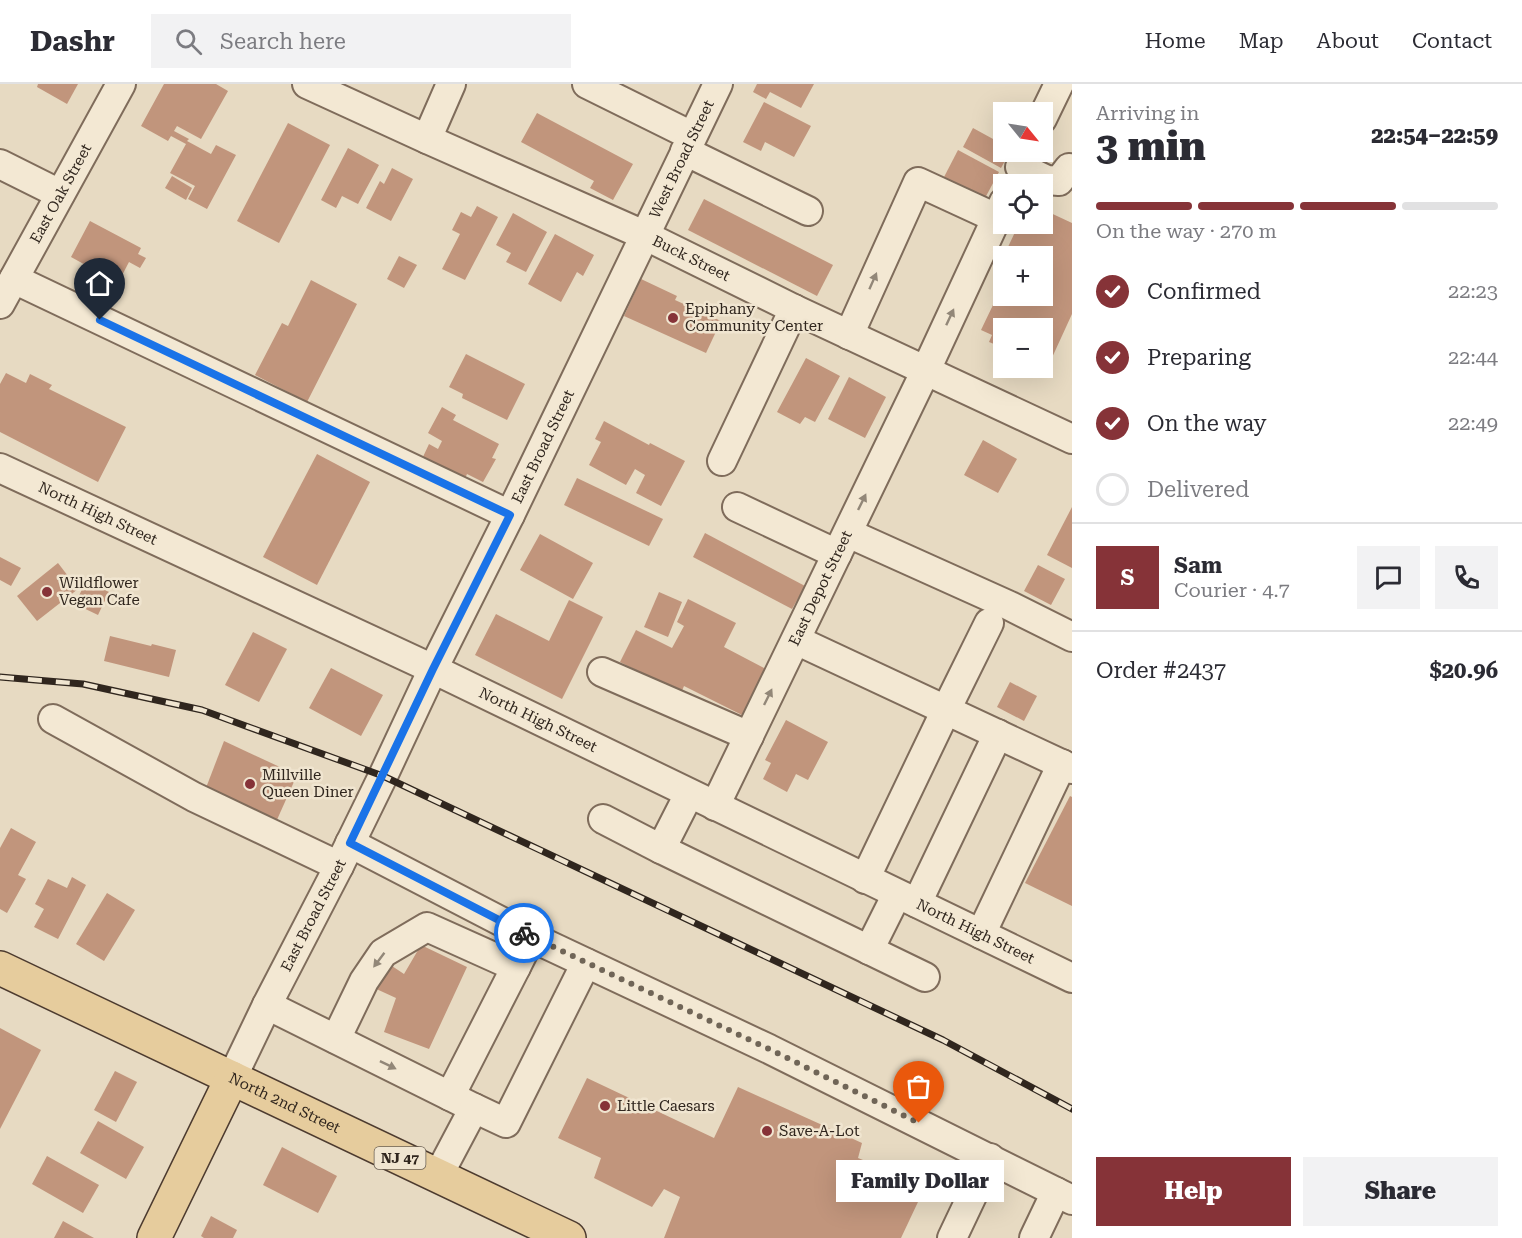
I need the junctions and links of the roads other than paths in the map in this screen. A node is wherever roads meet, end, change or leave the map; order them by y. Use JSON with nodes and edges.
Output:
{"nodes":[{"id":1,"x":121,"y":84,"type":"edge"},
{"id":2,"x":307,"y":84,"type":"edge"},
{"id":3,"x":451,"y":84,"type":"edge"},
{"id":4,"x":587,"y":84,"type":"edge"},
{"id":5,"x":1059,"y":84,"type":"edge"},
{"id":6,"x":713,"y":85,"type":"edge"},
{"id":7,"x":1050,"y":102,"type":"edge"},
{"id":8,"x":427,"y":139,"type":"junction"},
{"id":9,"x":689,"y":144,"type":"junction"},
{"id":10,"x":0,"y":164,"type":"edge"},
{"id":11,"x":1071,"y":167,"type":"edge"},
{"id":12,"x":1020,"y":168,"type":"edge"},
{"id":13,"x":60,"y":194,"type":"junction"},
{"id":14,"x":993,"y":208,"type":"edge"},
{"id":15,"x":808,"y":211,"type":"dead end"},
{"id":16,"x":993,"y":225,"type":"edge"},
{"id":17,"x":644,"y":235,"type":"junction"},
{"id":18,"x":14,"y":279,"type":"junction"},
{"id":19,"x":0,"y":304,"type":"edge"},
{"id":20,"x":794,"y":309,"type":"junction"},
{"id":21,"x":849,"y":334,"type":"junction"},
{"id":22,"x":926,"y":370,"type":"junction"},
{"id":23,"x":1072,"y":439,"type":"edge"},
{"id":24,"x":722,"y":461,"type":"dead end"},
{"id":25,"x":0,"y":468,"type":"edge"},
{"id":26,"x":737,"y":507,"type":"dead end"},
{"id":27,"x":510,"y":515,"type":"junction"},
{"id":28,"x":843,"y":543,"type":"junction"},
{"id":29,"x":989,"y":623,"type":"dead end"},
{"id":30,"x":1072,"y":636,"type":"edge"},
{"id":31,"x":796,"y":640,"type":"junction"},
{"id":32,"x":433,"y":669,"type":"junction"},
{"id":33,"x":602,"y":672,"type":"dead end"},
{"id":34,"x":946,"y":710,"type":"junction"},
{"id":35,"x":52,"y":719,"type":"dead end"},
{"id":36,"x":998,"y":734,"type":"junction"},
{"id":37,"x":749,"y":736,"type":"junction"},
{"id":38,"x":1067,"y":766,"type":"edge"},
{"id":39,"x":689,"y":794,"type":"junction"},
{"id":40,"x":715,"y":806,"type":"junction"},
{"id":41,"x":603,"y":819,"type":"dead end"},
{"id":42,"x":662,"y":849,"type":"junction"},
{"id":43,"x":344,"y":854,"type":"junction"},
{"id":44,"x":866,"y":879,"type":"junction"},
{"id":45,"x":907,"y":899,"type":"junction"},
{"id":46,"x":981,"y":934,"type":"junction"},
{"id":47,"x":531,"y":937,"type":"junction"},
{"id":48,"x":870,"y":950,"type":"junction"},
{"id":49,"x":586,"y":963,"type":"junction"},
{"id":50,"x":516,"y":967,"type":"junction"},
{"id":51,"x":0,"y":969,"type":"edge"},
{"id":52,"x":925,"y":977,"type":"dead end"},
{"id":53,"x":1072,"y":978,"type":"edge"},
{"id":54,"x":267,"y":1005,"type":"junction"},
{"id":55,"x":336,"y":1040,"type":"junction"},
{"id":56,"x":232,"y":1078,"type":"junction"},
{"id":57,"x":462,"y":1102,"type":"junction"},
{"id":58,"x":990,"y":1158,"type":"junction"},
{"id":59,"x":438,"y":1176,"type":"junction"},
{"id":60,"x":1064,"y":1196,"type":"edge"},
{"id":61,"x":154,"y":1238,"type":"edge"},
{"id":62,"x":569,"y":1238,"type":"edge"},
{"id":63,"x":952,"y":1238,"type":"edge"},
{"id":64,"x":1034,"y":1238,"type":"edge"}],
"edges":[{"from":1,"to":13,"type":"street","name":"East Oak Street"},
{"from":2,"to":8,"type":"street","name":"Buck Street"},
{"from":3,"to":8,"type":"street"},
{"from":4,"to":9,"type":"street"},
{"from":5,"to":7,"type":"street"},
{"from":6,"to":9,"type":"street","name":"West Broad Street"},
{"from":8,"to":17,"type":"street","name":"Buck Street"},
{"from":9,"to":15,"type":"street"},
{"from":9,"to":17,"type":"street","name":"West Broad Street"},
{"from":10,"to":13,"type":"street"},
{"from":11,"to":12,"type":"street"},
{"from":13,"to":18,"type":"street","name":"East Oak Street"},
{"from":21,"to":14,"type":"street","one_way":true},
{"from":22,"to":16,"type":"street","name":"East Depot Street","one_way":true},
{"from":17,"to":20,"type":"street","name":"Buck Street"},
{"from":17,"to":27,"type":"street","name":"East Broad Street"},
{"from":18,"to":19,"type":"street","name":"East Oak Street"},
{"from":18,"to":27,"type":"street"},
{"from":20,"to":21,"type":"street","name":"Buck Street"},
{"from":20,"to":24,"type":"street"},
{"from":21,"to":22,"type":"street","name":"Buck Street"},
{"from":22,"to":23,"type":"street","name":"Buck Street"},
{"from":28,"to":22,"type":"street","name":"East Depot Street","one_way":true},
{"from":25,"to":32,"type":"street","name":"North High Street"},
{"from":26,"to":28,"type":"street"},
{"from":27,"to":32,"type":"street","name":"East Broad Street"},
{"from":28,"to":30,"type":"street"},
{"from":28,"to":31,"type":"street","name":"East Depot Street"},
{"from":29,"to":34,"type":"street"},
{"from":31,"to":34,"type":"street"},
{"from":37,"to":31,"type":"street","name":"East Depot Street","one_way":true},
{"from":32,"to":39,"type":"street","name":"North High Street"},
{"from":32,"to":43,"type":"street","name":"East Broad Street"},
{"from":33,"to":37,"type":"street"},
{"from":34,"to":36,"type":"street"},
{"from":34,"to":44,"type":"street"},
{"from":35,"to":43,"type":"street"},
{"from":36,"to":38,"type":"street"},
{"from":36,"to":45,"type":"street"},
{"from":37,"to":40,"type":"street","name":"East Depot Street"},
{"from":38,"to":46,"type":"street"},
{"from":39,"to":40,"type":"street","name":"North High Street"},
{"from":39,"to":42,"type":"street"},
{"from":40,"to":44,"type":"street","name":"North High Street"},
{"from":41,"to":42,"type":"street"},
{"from":42,"to":48,"type":"street"},
{"from":43,"to":47,"type":"street"},
{"from":43,"to":54,"type":"street","name":"East Broad Street"},
{"from":44,"to":45,"type":"street","name":"North High Street"},
{"from":45,"to":46,"type":"street","name":"North High Street"},
{"from":45,"to":48,"type":"street"},
{"from":46,"to":53,"type":"street","name":"North High Street"},
{"from":47,"to":49,"type":"street"},
{"from":47,"to":50,"type":"street"},
{"from":48,"to":52,"type":"street"},
{"from":49,"to":57,"type":"street"},
{"from":49,"to":58,"type":"street"},
{"from":50,"to":55,"type":"street","one_way":true},
{"from":50,"to":57,"type":"street"},
{"from":51,"to":56,"type":"main road","name":"North 2nd Street","number":"NJ 47"},
{"from":54,"to":55,"type":"street"},
{"from":54,"to":56,"type":"street","name":"East Broad Street"},
{"from":55,"to":57,"type":"street","one_way":true},
{"from":56,"to":59,"type":"main road","name":"North 2nd Street","number":"NJ 47"},
{"from":56,"to":61,"type":"main road","name":"East Broad Street"},
{"from":57,"to":59,"type":"street"},
{"from":58,"to":60,"type":"street"},
{"from":58,"to":63,"type":"street"},
{"from":59,"to":62,"type":"main road","name":"North 2nd Street","number":"NJ 47"},
{"from":60,"to":64,"type":"street"}]}
